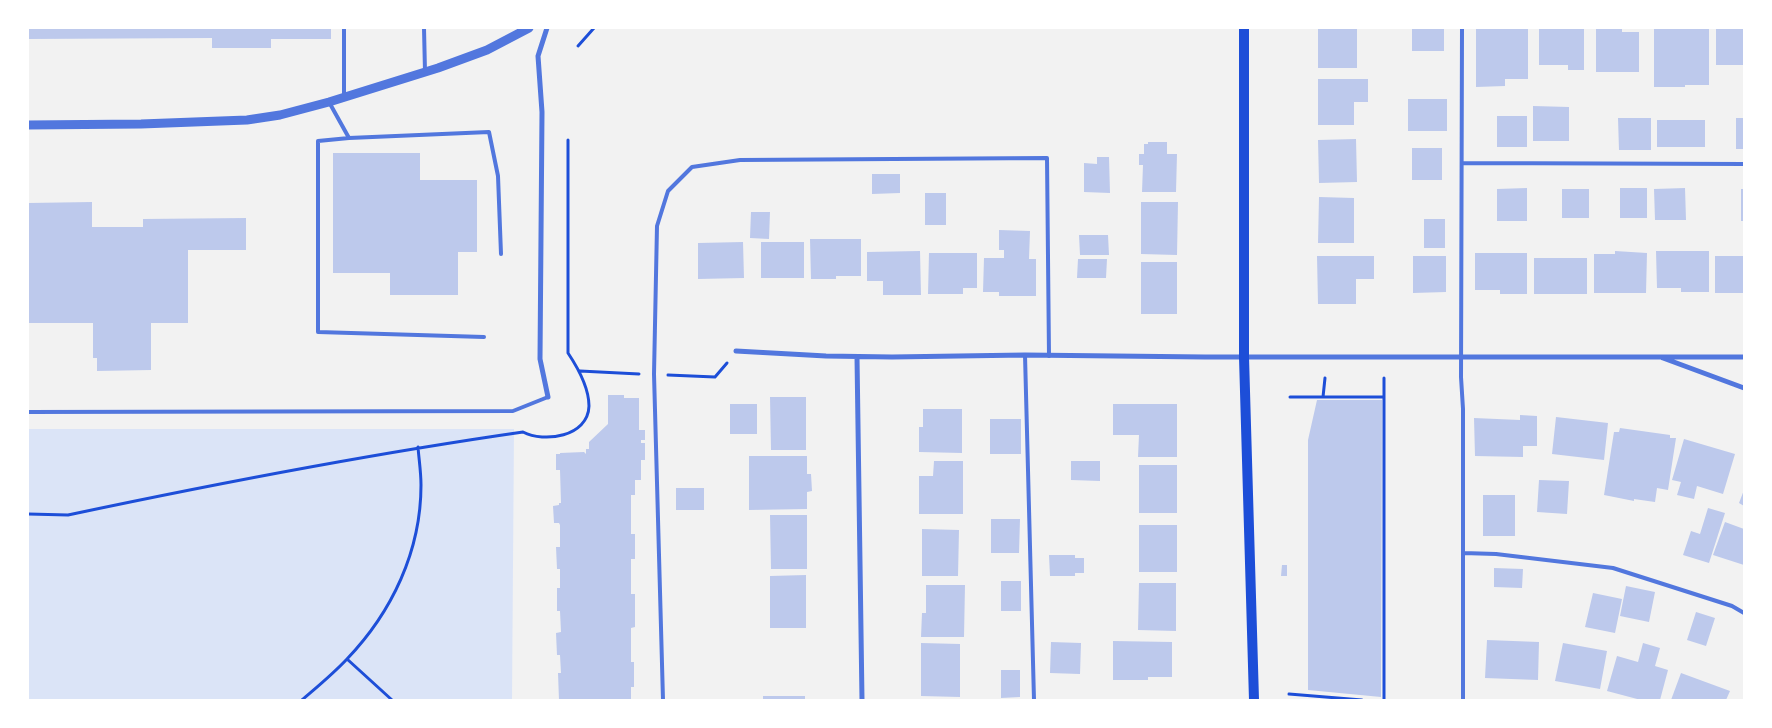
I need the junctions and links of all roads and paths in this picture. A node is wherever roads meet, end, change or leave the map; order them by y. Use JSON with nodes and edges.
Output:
{"nodes":[{"id":1,"x":344,"y":28,"type":"edge"},
{"id":2,"x":424,"y":28,"type":"edge"},
{"id":3,"x":529,"y":28,"type":"edge"},
{"id":4,"x":546,"y":28,"type":"edge"},
{"id":5,"x":594,"y":28,"type":"edge"},
{"id":6,"x":1244,"y":28,"type":"edge"},
{"id":7,"x":1462,"y":28,"type":"edge"},
{"id":8,"x":578,"y":46,"type":"dead end"},
{"id":9,"x":425,"y":72,"type":"junction"},
{"id":10,"x":344,"y":97,"type":"junction"},
{"id":11,"x":330,"y":102,"type":"junction"},
{"id":12,"x":28,"y":125,"type":"edge"},
{"id":13,"x":348,"y":138,"type":"junction"},
{"id":14,"x":568,"y":140,"type":"dead end"},
{"id":15,"x":1462,"y":163,"type":"junction"},
{"id":16,"x":1744,"y":164,"type":"edge"},
{"id":17,"x":501,"y":254,"type":"dead end"},
{"id":18,"x":484,"y":337,"type":"dead end"},
{"id":19,"x":736,"y":351,"type":"dead end"},
{"id":20,"x":1025,"y":356,"type":"junction"},
{"id":21,"x":1049,"y":356,"type":"junction"},
{"id":22,"x":857,"y":357,"type":"junction"},
{"id":23,"x":1244,"y":357,"type":"junction"},
{"id":24,"x":1462,"y":357,"type":"junction"},
{"id":25,"x":1658,"y":357,"type":"junction"},
{"id":26,"x":1744,"y":357,"type":"edge"},
{"id":27,"x":1325,"y":378,"type":"dead end"},
{"id":28,"x":1384,"y":378,"type":"dead end"},
{"id":29,"x":1744,"y":388,"type":"edge"},
{"id":30,"x":1384,"y":396,"type":"junction"},
{"id":31,"x":548,"y":397,"type":"joint"},
{"id":32,"x":1290,"y":397,"type":"dead end"},
{"id":33,"x":1323,"y":397,"type":"junction"},
{"id":34,"x":28,"y":412,"type":"edge"},
{"id":35,"x":418,"y":447,"type":"junction"},
{"id":36,"x":28,"y":514,"type":"edge"},
{"id":37,"x":1463,"y":553,"type":"junction"},
{"id":38,"x":1744,"y":613,"type":"edge"},
{"id":39,"x":348,"y":659,"type":"junction"},
{"id":40,"x":1289,"y":694,"type":"dead end"},
{"id":41,"x":302,"y":700,"type":"edge"},
{"id":42,"x":392,"y":700,"type":"edge"},
{"id":43,"x":663,"y":700,"type":"edge"},
{"id":44,"x":862,"y":700,"type":"edge"},
{"id":45,"x":1034,"y":700,"type":"edge"},
{"id":46,"x":1254,"y":700,"type":"edge"},
{"id":47,"x":1362,"y":700,"type":"edge"},
{"id":48,"x":1384,"y":700,"type":"edge"},
{"id":49,"x":1463,"y":700,"type":"edge"}],
"edges":[{"from":1,"to":10,"type":"lane"},
{"from":2,"to":9,"type":"lane"},
{"from":3,"to":9,"type":"street"},
{"from":4,"to":31,"type":"street"},
{"from":5,"to":8,"type":"path"},
{"from":6,"to":23,"type":"main road"},
{"from":7,"to":15,"type":"lane"},
{"from":9,"to":10,"type":"street"},
{"from":10,"to":11,"type":"street"},
{"from":11,"to":12,"type":"street"},
{"from":11,"to":13,"type":"lane"},
{"from":13,"to":17,"type":"lane"},
{"from":13,"to":18,"type":"lane"},
{"from":14,"to":35,"type":"path"},
{"from":15,"to":16,"type":"lane"},
{"from":15,"to":24,"type":"lane"},
{"from":19,"to":22,"type":"street"},
{"from":20,"to":21,"type":"street"},
{"from":20,"to":22,"type":"street"},
{"from":20,"to":45,"type":"lane"},
{"from":21,"to":23,"type":"street"},
{"from":21,"to":43,"type":"lane"},
{"from":22,"to":44,"type":"street"},
{"from":23,"to":24,"type":"street"},
{"from":23,"to":46,"type":"main road"},
{"from":24,"to":25,"type":"street"},
{"from":24,"to":37,"type":"lane"},
{"from":25,"to":26,"type":"street"},
{"from":25,"to":29,"type":"street"},
{"from":27,"to":33,"type":"path"},
{"from":28,"to":30,"type":"path"},
{"from":30,"to":33,"type":"path"},
{"from":30,"to":48,"type":"path"},
{"from":31,"to":34,"type":"lane"},
{"from":32,"to":33,"type":"path"},
{"from":35,"to":36,"type":"path"},
{"from":35,"to":39,"type":"path"},
{"from":37,"to":38,"type":"lane"},
{"from":37,"to":49,"type":"lane"},
{"from":39,"to":41,"type":"path"},
{"from":39,"to":42,"type":"path"},
{"from":40,"to":47,"type":"path"}]}
